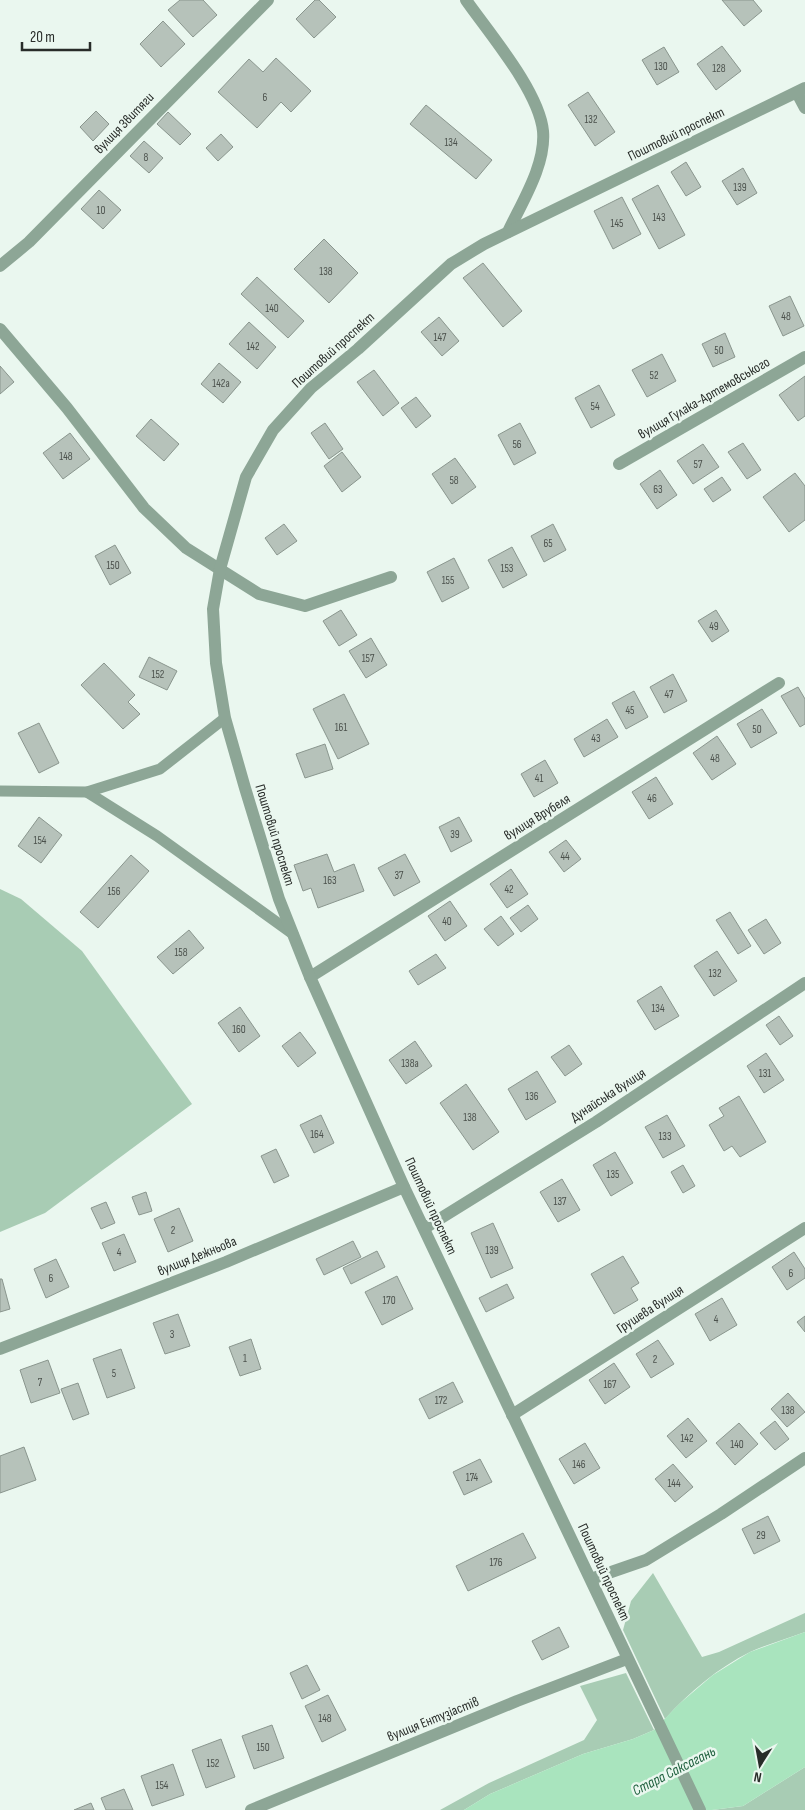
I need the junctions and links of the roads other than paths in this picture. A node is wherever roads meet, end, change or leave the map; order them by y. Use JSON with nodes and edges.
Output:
{"nodes":[{"id":1,"x":268,"y":0,"type":"edge"},
{"id":2,"x":466,"y":0,"type":"edge"},
{"id":3,"x":801,"y":90,"type":"edge"},
{"id":4,"x":805,"y":108,"type":"edge"},
{"id":5,"x":508,"y":232,"type":"junction"},
{"id":6,"x":0,"y":266,"type":"edge"},
{"id":7,"x":0,"y":329,"type":"edge"},
{"id":8,"x":805,"y":357,"type":"edge"},
{"id":9,"x":619,"y":464,"type":"dead end"},
{"id":10,"x":220,"y":569,"type":"junction"},
{"id":11,"x":391,"y":577,"type":"dead end"},
{"id":12,"x":779,"y":683,"type":"dead end"},
{"id":13,"x":225,"y":718,"type":"junction"},
{"id":14,"x":0,"y":791,"type":"edge"},
{"id":15,"x":88,"y":792,"type":"junction"},
{"id":16,"x":293,"y":934,"type":"junction"},
{"id":17,"x":310,"y":977,"type":"junction"},
{"id":18,"x":805,"y":983,"type":"edge"},
{"id":19,"x":404,"y":1187,"type":"junction"},
{"id":20,"x":425,"y":1228,"type":"junction"},
{"id":21,"x":805,"y":1228,"type":"edge"},
{"id":22,"x":0,"y":1349,"type":"edge"},
{"id":23,"x":512,"y":1415,"type":"junction"},
{"id":24,"x":805,"y":1458,"type":"edge"},
{"id":25,"x":591,"y":1579,"type":"junction"},
{"id":26,"x":627,"y":1659,"type":"junction"},
{"id":27,"x":251,"y":1810,"type":"edge"},
{"id":28,"x":700,"y":1810,"type":"edge"}],
"edges":[{"from":1,"to":6,"type":"street","name":"вулиця Звитяги"},
{"from":2,"to":5,"type":"street"},
{"from":3,"to":4,"type":"street"},
{"from":3,"to":5,"type":"street","name":"Поштовий проспект"},
{"from":5,"to":10,"type":"street","name":"Поштовий проспект"},
{"from":7,"to":10,"type":"street"},
{"from":8,"to":9,"type":"street","name":"вулиця Гулака-Артемовського"},
{"from":10,"to":11,"type":"street"},
{"from":10,"to":13,"type":"street","name":"Поштовий проспект"},
{"from":12,"to":17,"type":"street","name":"вулиця Врубеля"},
{"from":13,"to":15,"type":"lane"},
{"from":13,"to":16,"type":"street","name":"Поштовий проспект"},
{"from":14,"to":15,"type":"lane"},
{"from":15,"to":16,"type":"lane"},
{"from":16,"to":17,"type":"street","name":"Поштовий проспект"},
{"from":17,"to":19,"type":"street","name":"Поштовий проспект"},
{"from":18,"to":20,"type":"street","name":"Дунайська вулиця"},
{"from":19,"to":20,"type":"street","name":"Поштовий проспект"},
{"from":19,"to":22,"type":"street","name":"вулиця Дежньова"},
{"from":20,"to":23,"type":"street","name":"Поштовий проспект"},
{"from":21,"to":23,"type":"street","name":"Грушева вулиця"},
{"from":23,"to":25,"type":"street","name":"Поштовий проспект"},
{"from":24,"to":25,"type":"street"},
{"from":25,"to":26,"type":"street","name":"Поштовий проспект"},
{"from":26,"to":27,"type":"street","name":"вулиця Ентузіастів"},
{"from":26,"to":28,"type":"street","name":"Поштовий проспект"}]}
